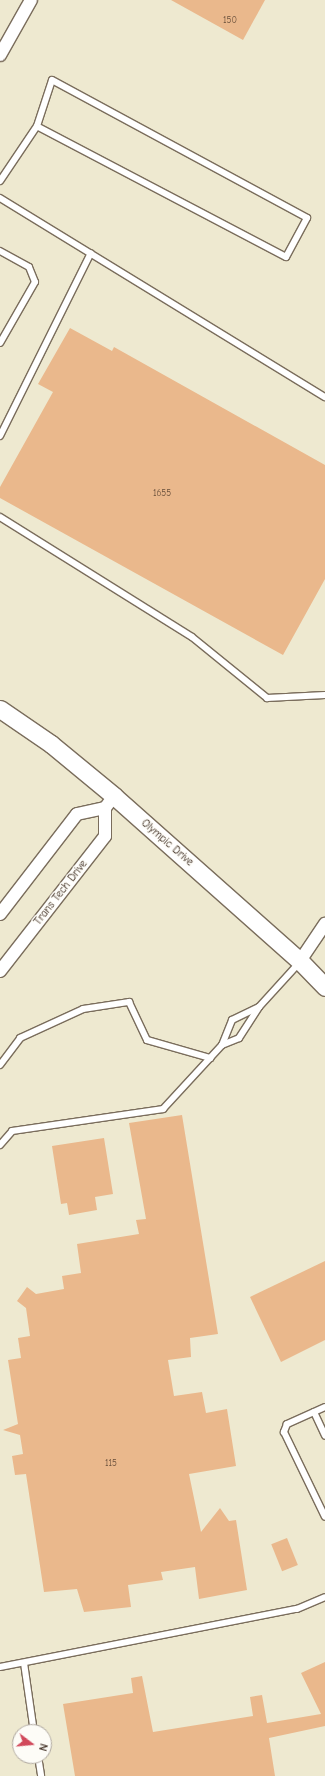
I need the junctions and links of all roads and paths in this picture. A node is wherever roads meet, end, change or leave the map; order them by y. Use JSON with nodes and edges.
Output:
{"nodes":[{"id":1,"x":31,"y":0,"type":"edge"},
{"id":2,"x":0,"y":55,"type":"edge"},
{"id":3,"x":37,"y":126,"type":"junction"},
{"id":4,"x":0,"y":181,"type":"edge"},
{"id":5,"x":0,"y":198,"type":"edge"},
{"id":6,"x":0,"y":251,"type":"edge"},
{"id":7,"x":91,"y":253,"type":"junction"},
{"id":8,"x":0,"y":342,"type":"edge"},
{"id":9,"x":325,"y":397,"type":"edge"},
{"id":10,"x":0,"y":436,"type":"edge"},
{"id":11,"x":0,"y":517,"type":"edge"},
{"id":12,"x":325,"y":695,"type":"edge"},
{"id":13,"x":0,"y":709,"type":"edge"},
{"id":14,"x":110,"y":802,"type":"junction"},
{"id":15,"x":0,"y":914,"type":"edge"},
{"id":16,"x":325,"y":924,"type":"edge"},
{"id":17,"x":300,"y":961,"type":"junction"},
{"id":18,"x":0,"y":971,"type":"edge"},
{"id":19,"x":325,"y":988,"type":"edge"},
{"id":20,"x":259,"y":1007,"type":"junction"},
{"id":21,"x":222,"y":1045,"type":"junction"},
{"id":22,"x":210,"y":1058,"type":"junction"},
{"id":23,"x":0,"y":1065,"type":"edge"},
{"id":24,"x":0,"y":1145,"type":"edge"},
{"id":25,"x":325,"y":1406,"type":"edge"},
{"id":26,"x":314,"y":1412,"type":"junction"},
{"id":27,"x":325,"y":1436,"type":"edge"},
{"id":28,"x":325,"y":1517,"type":"edge"},
{"id":29,"x":325,"y":1597,"type":"edge"},
{"id":30,"x":24,"y":1663,"type":"junction"},
{"id":31,"x":0,"y":1667,"type":"edge"},
{"id":32,"x":33,"y":1724,"type":"edge"},
{"id":33,"x":39,"y":1764,"type":"edge"},
{"id":34,"x":40,"y":1776,"type":"edge"}],
"edges":[{"from":1,"to":2,"type":"street"},
{"from":3,"to":3,"type":"lane"},
{"from":3,"to":4,"type":"lane"},
{"from":5,"to":7,"type":"lane"},
{"from":6,"to":8,"type":"lane"},
{"from":7,"to":9,"type":"lane"},
{"from":7,"to":10,"type":"lane"},
{"from":11,"to":12,"type":"lane"},
{"from":13,"to":14,"type":"street","name":"Olympic Drive"},
{"from":14,"to":15,"type":"street"},
{"from":14,"to":17,"type":"street","name":"Olympic Drive"},
{"from":14,"to":18,"type":"street","name":"Trans Tech Drive"},
{"from":16,"to":17,"type":"street"},
{"from":17,"to":19,"type":"street","name":"Olympic Drive"},
{"from":17,"to":20,"type":"lane"},
{"from":20,"to":21,"type":"lane"},
{"from":20,"to":21,"type":"lane"},
{"from":21,"to":22,"type":"lane"},
{"from":22,"to":23,"type":"lane"},
{"from":22,"to":24,"type":"lane"},
{"from":25,"to":26,"type":"lane"},
{"from":26,"to":27,"type":"lane"},
{"from":26,"to":28,"type":"lane"},
{"from":29,"to":30,"type":"lane"},
{"from":30,"to":31,"type":"lane"},
{"from":30,"to":32,"type":"lane"},
{"from":33,"to":34,"type":"lane"}]}
